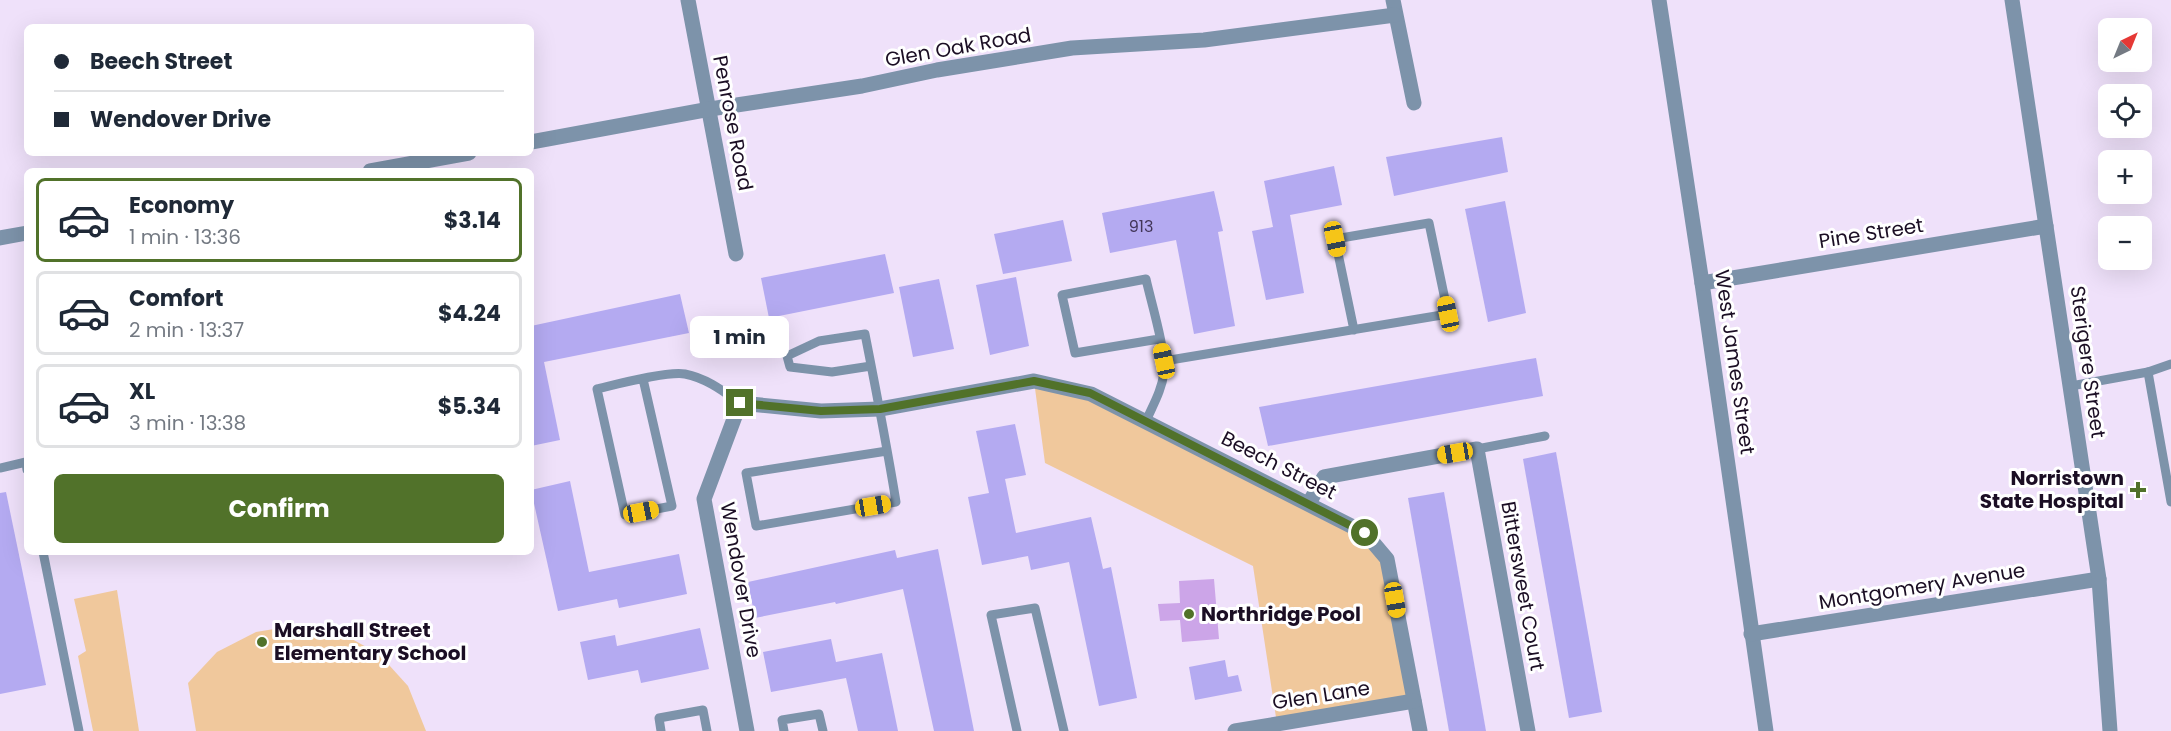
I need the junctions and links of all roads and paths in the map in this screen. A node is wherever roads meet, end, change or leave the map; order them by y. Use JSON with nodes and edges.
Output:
{"nodes":[{"id":1,"x":688,"y":0,"type":"edge"},
{"id":2,"x":1659,"y":0,"type":"edge"},
{"id":3,"x":2012,"y":0,"type":"edge"},
{"id":4,"x":1394,"y":7,"type":"edge"},
{"id":5,"x":1414,"y":103,"type":"dead end"},
{"id":6,"x":710,"y":109,"type":"junction"},
{"id":7,"x":534,"y":141,"type":"edge"},
{"id":8,"x":453,"y":156,"type":"edge"},
{"id":9,"x":387,"y":168,"type":"edge"},
{"id":10,"x":2046,"y":226,"type":"junction"},
{"id":11,"x":24,"y":234,"type":"edge"},
{"id":12,"x":0,"y":238,"type":"edge"},
{"id":13,"x":736,"y":254,"type":"dead end"},
{"id":14,"x":1702,"y":283,"type":"junction"},
{"id":15,"x":1354,"y":330,"type":"junction"},
{"id":16,"x":1159,"y":339,"type":"junction"},
{"id":17,"x":1164,"y":361,"type":"junction"},
{"id":18,"x":2171,"y":364,"type":"edge"},
{"id":19,"x":872,"y":366,"type":"junction"},
{"id":20,"x":2148,"y":372,"type":"junction"},
{"id":21,"x":643,"y":380,"type":"junction"},
{"id":22,"x":2071,"y":386,"type":"junction"},
{"id":23,"x":740,"y":403,"type":"junction"},
{"id":24,"x":880,"y":409,"type":"junction"},
{"id":25,"x":1146,"y":422,"type":"junction"},
{"id":26,"x":1545,"y":436,"type":"dead end"},
{"id":27,"x":1477,"y":449,"type":"junction"},
{"id":28,"x":887,"y":451,"type":"junction"},
{"id":29,"x":24,"y":462,"type":"edge"},
{"id":30,"x":0,"y":468,"type":"edge"},
{"id":31,"x":2171,"y":502,"type":"edge"},
{"id":32,"x":1309,"y":503,"type":"junction"},
{"id":33,"x":44,"y":555,"type":"edge"},
{"id":34,"x":2099,"y":579,"type":"junction"},
{"id":35,"x":1752,"y":634,"type":"junction"},
{"id":36,"x":1414,"y":701,"type":"junction"},
{"id":37,"x":79,"y":731,"type":"edge"},
{"id":38,"x":662,"y":731,"type":"edge"},
{"id":39,"x":707,"y":731,"type":"edge"},
{"id":40,"x":747,"y":731,"type":"edge"},
{"id":41,"x":784,"y":731,"type":"edge"},
{"id":42,"x":823,"y":731,"type":"edge"},
{"id":43,"x":1017,"y":731,"type":"edge"},
{"id":44,"x":1064,"y":731,"type":"edge"},
{"id":45,"x":1235,"y":731,"type":"edge"},
{"id":46,"x":1420,"y":731,"type":"edge"},
{"id":47,"x":1528,"y":731,"type":"edge"},
{"id":48,"x":1766,"y":731,"type":"edge"},
{"id":49,"x":2110,"y":731,"type":"edge"}],
"edges":[{"from":1,"to":6,"type":"street","name":"Penrose Road"},
{"from":2,"to":14,"type":"street","name":"West James Street"},
{"from":3,"to":10,"type":"street","name":"Sterigere Street"},
{"from":4,"to":5,"type":"street"},
{"from":4,"to":6,"type":"street","name":"Glen Oak Road"},
{"from":6,"to":7,"type":"street","name":"Glen Oak Road"},
{"from":6,"to":13,"type":"street","name":"Penrose Road"},
{"from":8,"to":9,"type":"street"},
{"from":10,"to":14,"type":"street","name":"Pine Street"},
{"from":10,"to":22,"type":"street","name":"Sterigere Street"},
{"from":11,"to":12,"type":"street"},
{"from":14,"to":35,"type":"street","name":"West James Street"},
{"from":15,"to":15,"type":"lane"},
{"from":15,"to":17,"type":"lane"},
{"from":16,"to":16,"type":"lane"},
{"from":16,"to":17,"type":"lane"},
{"from":17,"to":25,"type":"lane"},
{"from":18,"to":20,"type":"lane"},
{"from":19,"to":19,"type":"lane"},
{"from":19,"to":24,"type":"lane"},
{"from":20,"to":22,"type":"lane"},
{"from":20,"to":31,"type":"lane"},
{"from":21,"to":21,"type":"lane"},
{"from":21,"to":23,"type":"lane"},
{"from":22,"to":34,"type":"street","name":"Sterigere Street"},
{"from":23,"to":24,"type":"street"},
{"from":23,"to":40,"type":"street","name":"Wendover Drive"},
{"from":24,"to":25,"type":"street","name":"Beech Street"},
{"from":24,"to":28,"type":"lane"},
{"from":25,"to":32,"type":"street","name":"Beech Street"},
{"from":26,"to":27,"type":"lane"},
{"from":27,"to":32,"type":"street"},
{"from":27,"to":47,"type":"street","name":"Bittersweet Court"},
{"from":28,"to":28,"type":"lane"},
{"from":29,"to":30,"type":"lane"},
{"from":32,"to":36,"type":"street","name":"Beech Street"},
{"from":33,"to":37,"type":"lane"},
{"from":34,"to":35,"type":"street","name":"Montgomery Avenue"},
{"from":34,"to":49,"type":"street","name":"Sterigere Street"},
{"from":35,"to":48,"type":"street","name":"West James Street"},
{"from":36,"to":45,"type":"street","name":"Glen Lane"},
{"from":36,"to":46,"type":"street","name":"Beech Street"},
{"from":38,"to":39,"type":"lane"},
{"from":41,"to":42,"type":"lane"},
{"from":43,"to":44,"type":"lane"}]}
